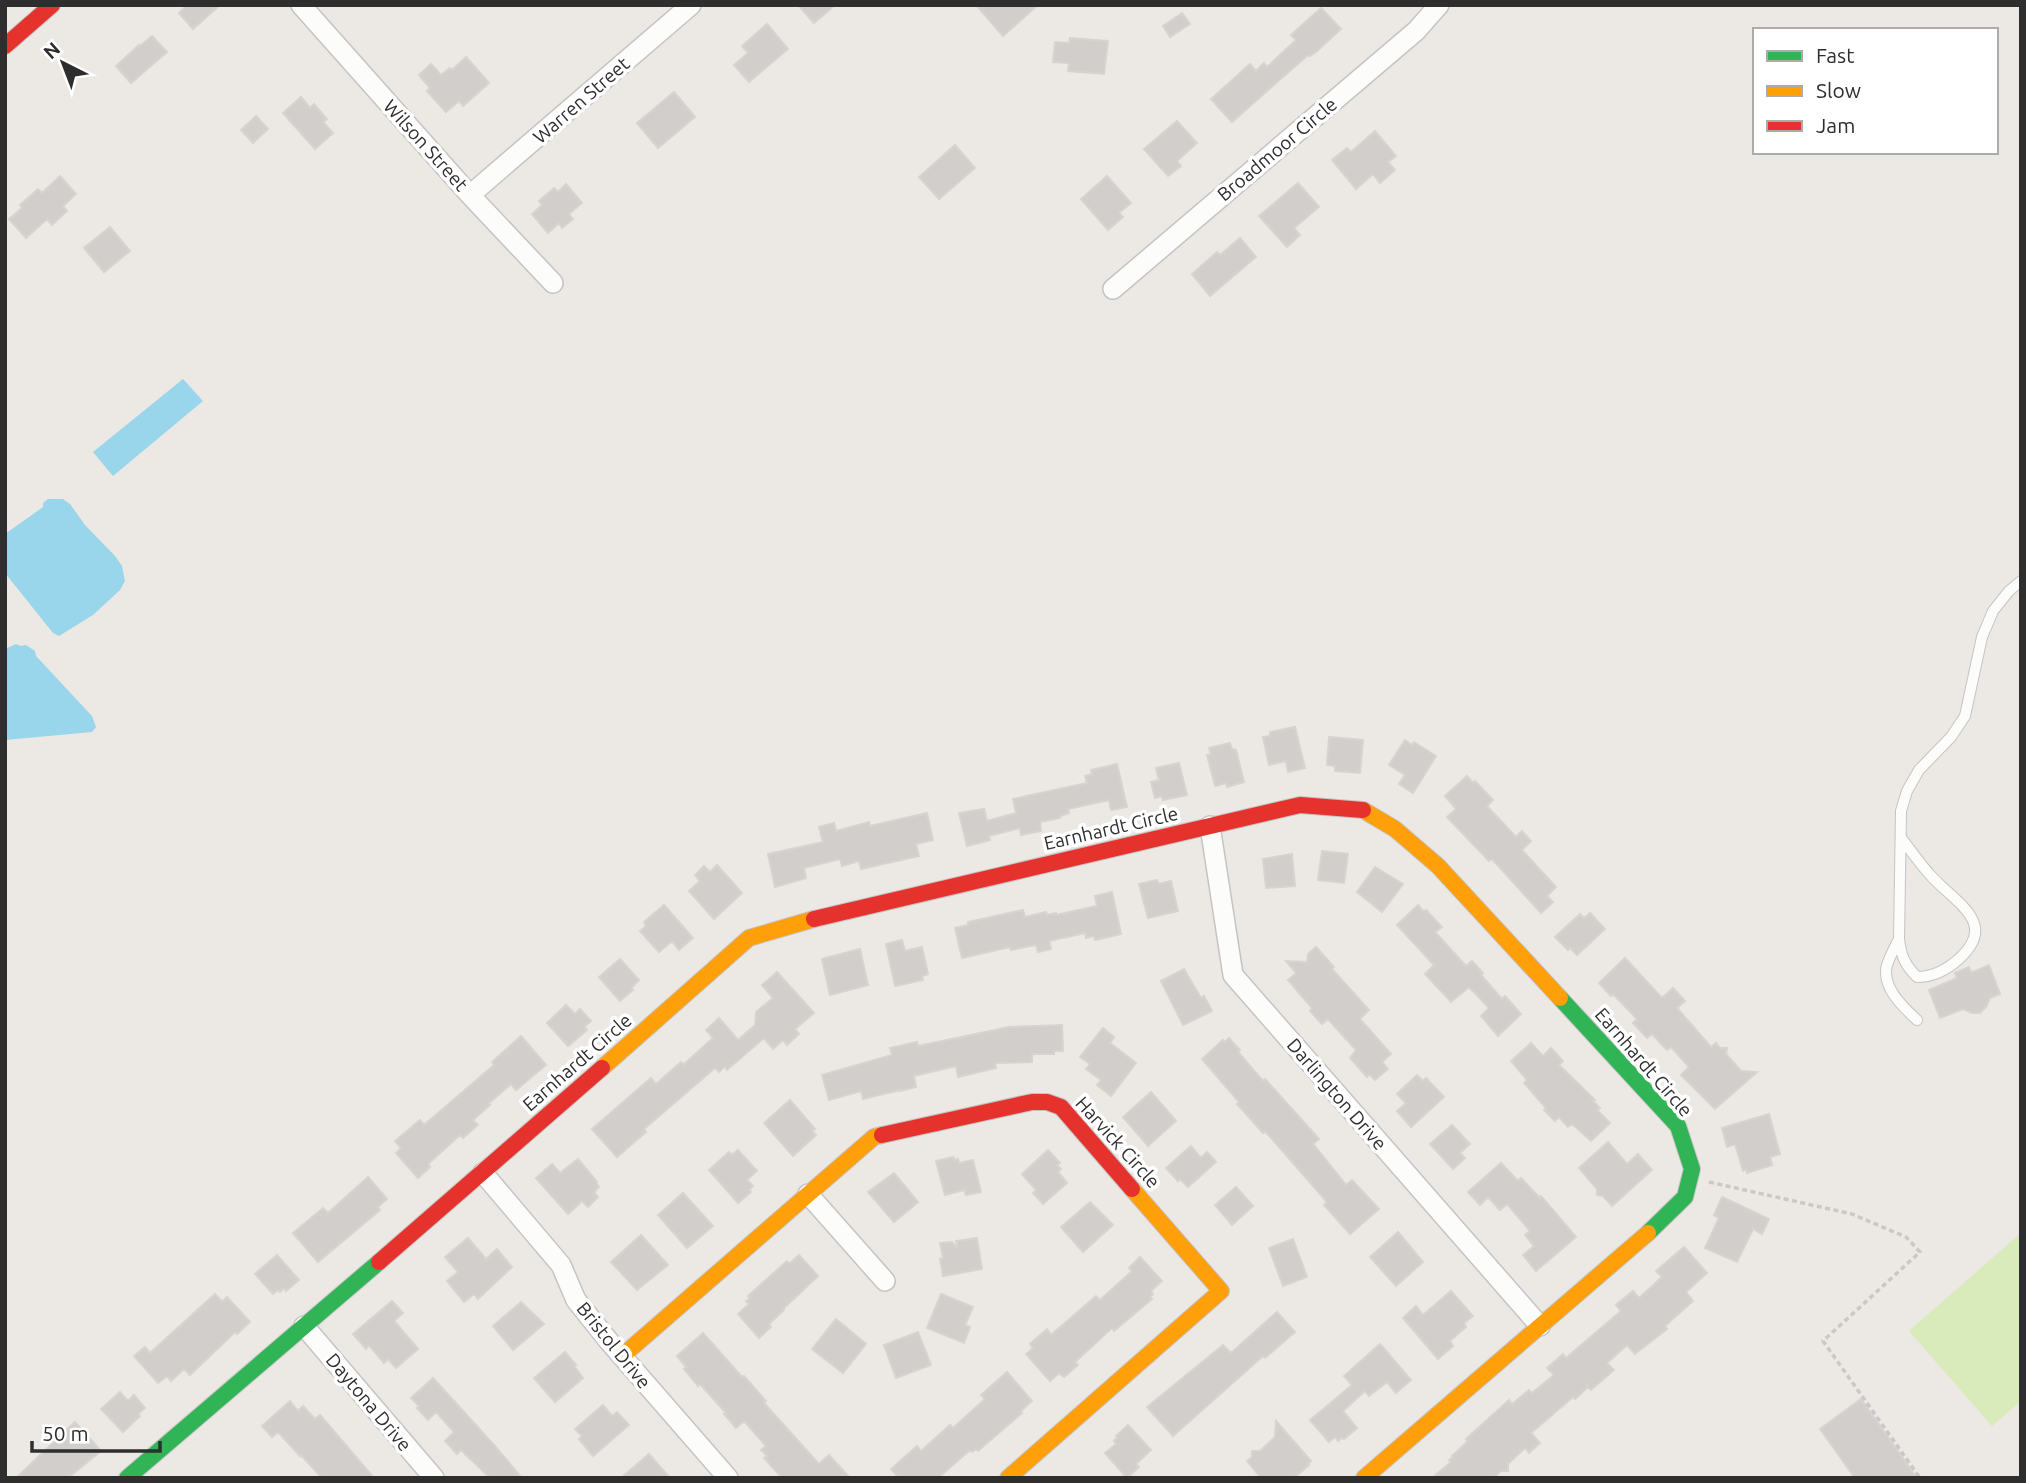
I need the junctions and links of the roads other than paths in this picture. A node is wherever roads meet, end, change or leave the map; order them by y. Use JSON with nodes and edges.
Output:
{"nodes":[{"id":1,"x":52,"y":5,"type":"edge"},
{"id":2,"x":301,"y":5,"type":"edge"},
{"id":3,"x":691,"y":5,"type":"edge"},
{"id":4,"x":1438,"y":5,"type":"edge"},
{"id":5,"x":5,"y":46,"type":"edge"},
{"id":6,"x":470,"y":195,"type":"junction"},
{"id":7,"x":553,"y":283,"type":"dead end"},
{"id":8,"x":1112,"y":289,"type":"dead end"},
{"id":9,"x":2021,"y":581,"type":"edge"},
{"id":10,"x":1210,"y":826,"type":"junction"},
{"id":11,"x":1902,"y":839,"type":"junction"},
{"id":12,"x":1899,"y":939,"type":"junction"},
{"id":13,"x":1917,"y":1020,"type":"dead end"},
{"id":14,"x":483,"y":1173,"type":"junction"},
{"id":15,"x":808,"y":1194,"type":"junction"},
{"id":16,"x":885,"y":1281,"type":"dead end"},
{"id":17,"x":304,"y":1326,"type":"junction"},
{"id":18,"x":1540,"y":1326,"type":"junction"},
{"id":19,"x":621,"y":1357,"type":"junction"},
{"id":20,"x":127,"y":1478,"type":"edge"},
{"id":21,"x":434,"y":1478,"type":"edge"},
{"id":22,"x":728,"y":1478,"type":"edge"},
{"id":23,"x":1008,"y":1478,"type":"edge"},
{"id":24,"x":1364,"y":1478,"type":"edge"}],
"edges":[{"from":1,"to":5,"type":"street"},
{"from":2,"to":6,"type":"street","name":"Wilson Street"},
{"from":3,"to":6,"type":"street","name":"Warren Street"},
{"from":4,"to":8,"type":"street","name":"Broadmoor Circle"},
{"from":6,"to":7,"type":"street","name":"Wilson Street"},
{"from":9,"to":11,"type":"lane"},
{"from":10,"to":14,"type":"street","name":"Earnhardt Circle"},
{"from":10,"to":18,"type":"street","name":"Darlington Drive"},
{"from":10,"to":18,"type":"street","name":"Earnhardt Circle"},
{"from":11,"to":12,"type":"lane"},
{"from":11,"to":12,"type":"lane"},
{"from":12,"to":13,"type":"lane"},
{"from":14,"to":17,"type":"street","name":"Earnhardt Circle"},
{"from":14,"to":19,"type":"street","name":"Bristol Drive"},
{"from":15,"to":16,"type":"street"},
{"from":15,"to":19,"type":"street","name":"Harvick Circle"},
{"from":15,"to":23,"type":"street","name":"Harvick Circle"},
{"from":17,"to":20,"type":"street","name":"Earnhardt Circle"},
{"from":17,"to":21,"type":"street","name":"Daytona Drive"},
{"from":18,"to":24,"type":"street"},
{"from":19,"to":22,"type":"street","name":"Bristol Drive"}]}
